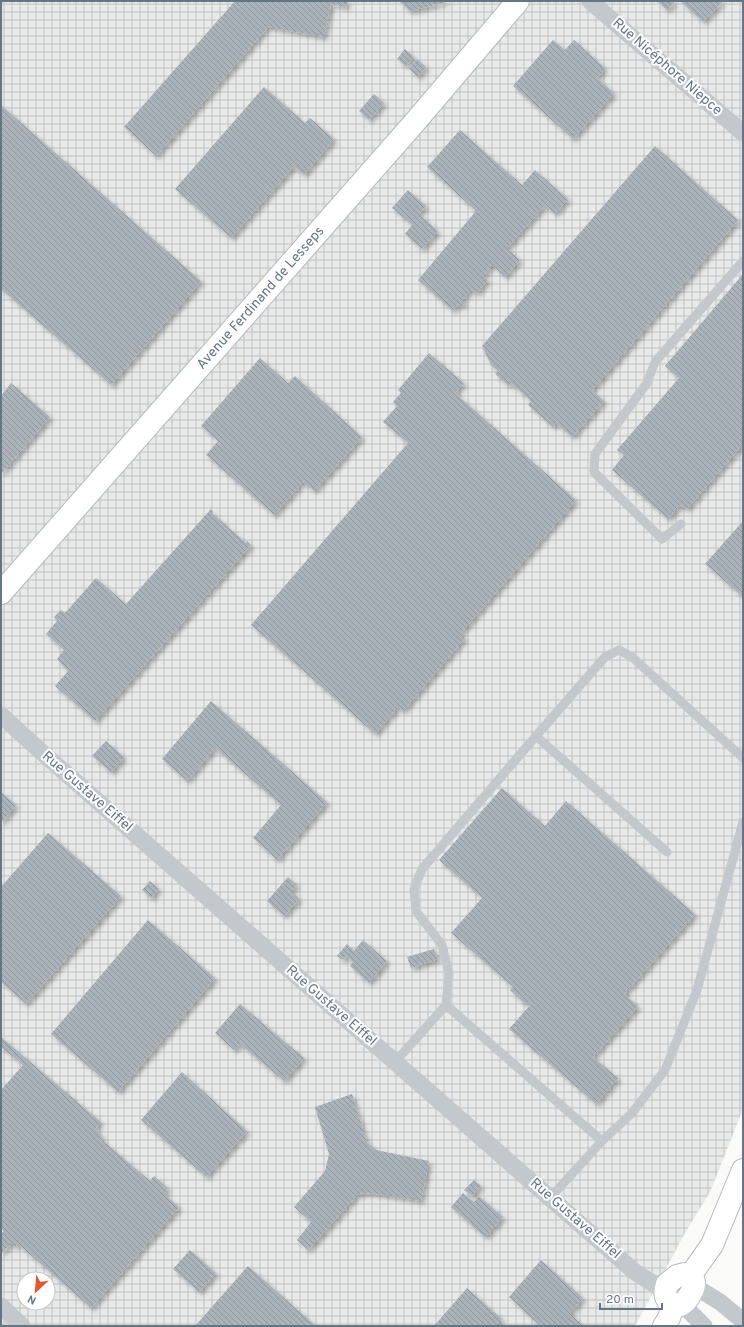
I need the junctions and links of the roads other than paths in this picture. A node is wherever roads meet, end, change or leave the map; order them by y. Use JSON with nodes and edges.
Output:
{"nodes":[{"id":1,"x":518,"y":1,"type":"edge"},
{"id":2,"x":590,"y":1,"type":"edge"},
{"id":3,"x":743,"y":133,"type":"edge"},
{"id":4,"x":743,"y":261,"type":"edge"},
{"id":5,"x":681,"y":524,"type":"dead end"},
{"id":6,"x":1,"y":593,"type":"edge"},
{"id":7,"x":1,"y":715,"type":"edge"},
{"id":8,"x":536,"y":736,"type":"junction"},
{"id":9,"x":743,"y":758,"type":"edge"},
{"id":10,"x":743,"y":822,"type":"edge"},
{"id":11,"x":667,"y":852,"type":"dead end"},
{"id":12,"x":446,"y":1005,"type":"junction"},
{"id":13,"x":396,"y":1062,"type":"junction"},
{"id":14,"x":602,"y":1141,"type":"junction"},
{"id":15,"x":743,"y":1170,"type":"edge"},
{"id":16,"x":550,"y":1198,"type":"junction"},
{"id":17,"x":692,"y":1281,"type":"junction"},
{"id":18,"x":673,"y":1301,"type":"junction"},
{"id":19,"x":1,"y":1306,"type":"edge"},
{"id":20,"x":743,"y":1321,"type":"edge"},
{"id":21,"x":22,"y":1326,"type":"edge"},
{"id":22,"x":664,"y":1326,"type":"edge"},
{"id":23,"x":704,"y":1326,"type":"edge"}],
"edges":[{"from":1,"to":6,"type":"main road","name":"Avenue Ferdinand de Lesseps"},
{"from":2,"to":3,"type":"street","name":"Rue Nicéphore Niepce"},
{"from":4,"to":5,"type":"lane"},
{"from":7,"to":13,"type":"street","name":"Rue Gustave Eiffel"},
{"from":8,"to":9,"type":"lane"},
{"from":8,"to":11,"type":"lane"},
{"from":8,"to":12,"type":"lane"},
{"from":10,"to":14,"type":"lane"},
{"from":12,"to":13,"type":"lane"},
{"from":12,"to":14,"type":"lane"},
{"from":13,"to":16,"type":"street","name":"Rue Gustave Eiffel"},
{"from":14,"to":16,"type":"lane"},
{"from":15,"to":17,"type":"main road"},
{"from":16,"to":18,"type":"street","name":"Rue Gustave Eiffel"},
{"from":17,"to":18,"type":"main road"},
{"from":17,"to":20,"type":"street"},
{"from":18,"to":22,"type":"main road"},
{"from":18,"to":23,"type":"street","name":"Rue Gustave Eiffel"},
{"from":19,"to":21,"type":"street"}]}
